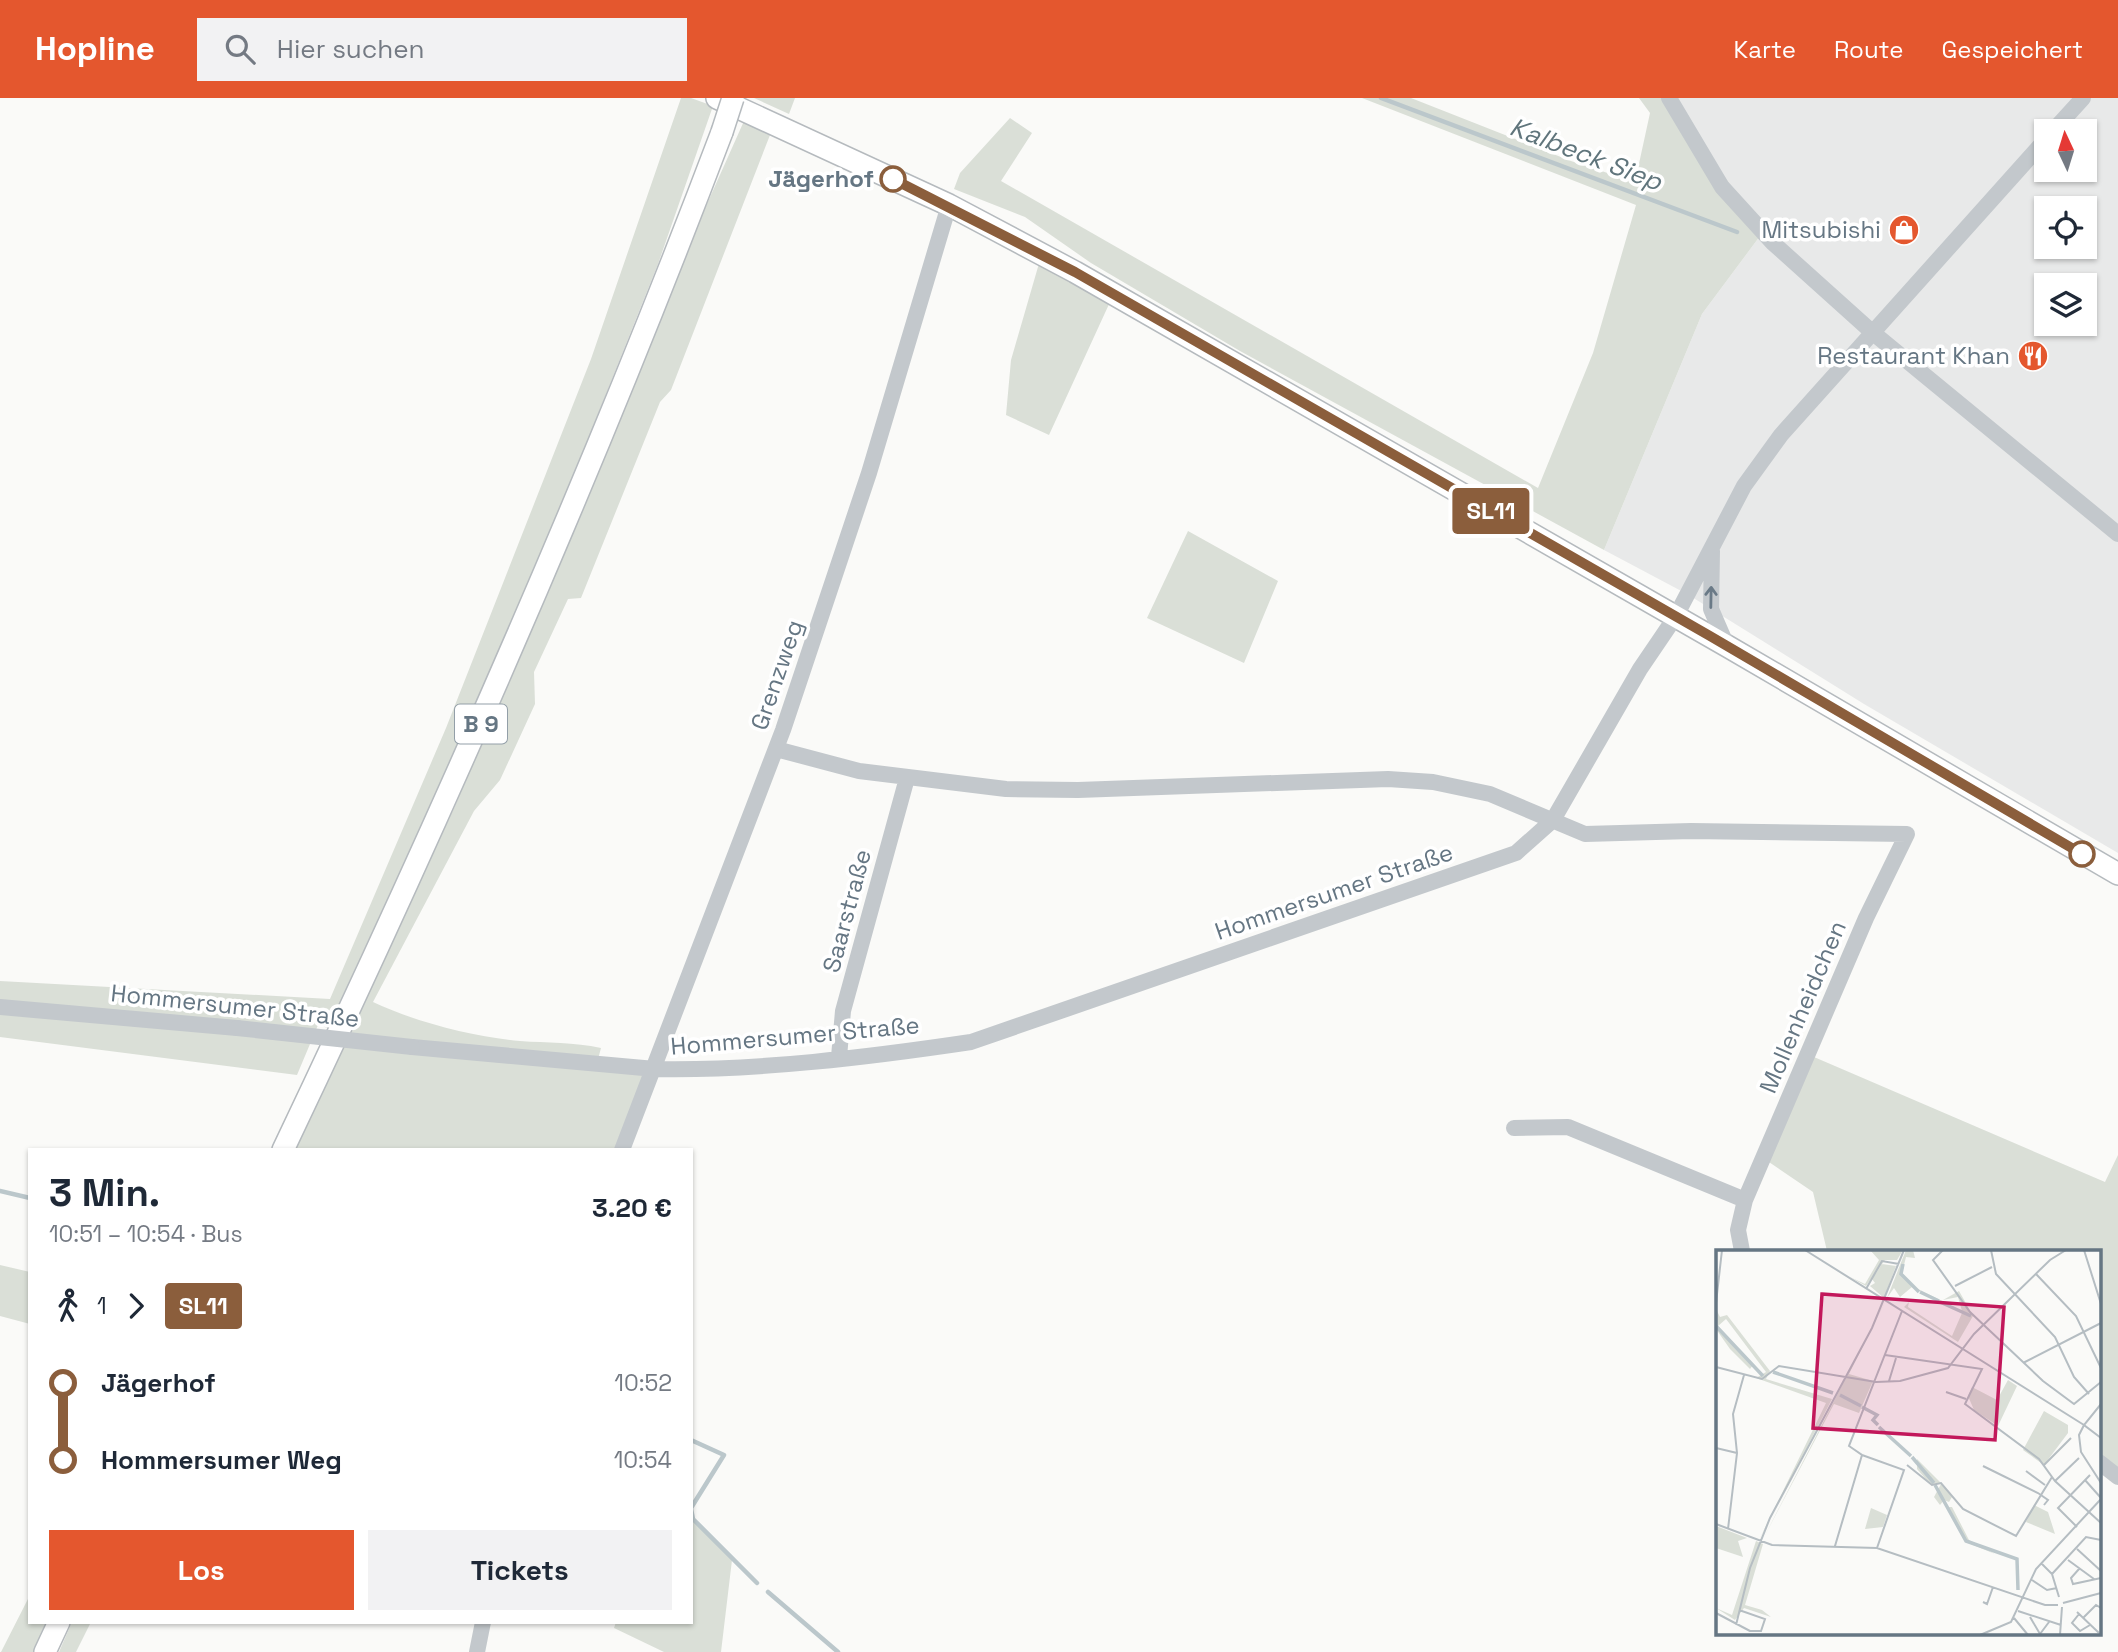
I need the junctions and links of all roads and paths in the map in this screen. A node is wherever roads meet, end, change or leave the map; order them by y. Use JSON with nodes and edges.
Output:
{"nodes":[{"id":1,"x":717,"y":98,"type":"edge"},
{"id":2,"x":733,"y":98,"type":"edge"},
{"id":3,"x":1669,"y":98,"type":"edge"},
{"id":4,"x":2083,"y":98,"type":"edge"},
{"id":5,"x":2064,"y":119,"type":"edge"},
{"id":6,"x":2034,"y":152,"type":"edge"},
{"id":7,"x":949,"y":205,"type":"junction"},
{"id":8,"x":1872,"y":332,"type":"junction"},
{"id":9,"x":2118,"y":534,"type":"edge"},
{"id":10,"x":1712,"y":545,"type":"junction"},
{"id":11,"x":1676,"y":616,"type":"junction"},
{"id":12,"x":1727,"y":646,"type":"junction"},
{"id":13,"x":776,"y":749,"type":"junction"},
{"id":14,"x":908,"y":778,"type":"junction"},
{"id":15,"x":1552,"y":820,"type":"junction"},
{"id":16,"x":2118,"y":874,"type":"edge"},
{"id":17,"x":0,"y":1007,"type":"edge"},
{"id":18,"x":839,"y":1057,"type":"junction"},
{"id":19,"x":655,"y":1069,"type":"junction"},
{"id":20,"x":1514,"y":1128,"type":"dead end"},
{"id":21,"x":284,"y":1148,"type":"edge"},
{"id":22,"x":623,"y":1148,"type":"edge"},
{"id":23,"x":1745,"y":1200,"type":"junction"},
{"id":24,"x":1742,"y":1250,"type":"edge"},
{"id":25,"x":2100,"y":1463,"type":"edge"},
{"id":26,"x":2118,"y":1476,"type":"edge"},
{"id":27,"x":58,"y":1624,"type":"edge"},
{"id":28,"x":483,"y":1624,"type":"edge"},
{"id":29,"x":44,"y":1652,"type":"edge"},
{"id":30,"x":477,"y":1652,"type":"edge"}],
"edges":[{"from":1,"to":7,"type":"main road"},
{"from":2,"to":21,"type":"main road","number":"B 9","bridge":true},
{"from":3,"to":8,"type":"street"},
{"from":4,"to":5,"type":"street"},
{"from":6,"to":8,"type":"street","name":"Hommersumer Straße"},
{"from":7,"to":11,"type":"main road"},
{"from":7,"to":13,"type":"street","name":"Grenzweg"},
{"from":8,"to":9,"type":"street"},
{"from":8,"to":10,"type":"street","name":"Hommersumer Straße"},
{"from":10,"to":11,"type":"street","name":"Hommersumer Straße"},
{"from":12,"to":10,"type":"street","one_way":true},
{"from":11,"to":12,"type":"main road"},
{"from":11,"to":15,"type":"street","name":"Hommersumer Straße"},
{"from":12,"to":16,"type":"main road"},
{"from":13,"to":14,"type":"street"},
{"from":13,"to":19,"type":"street","name":"Grenzweg"},
{"from":14,"to":15,"type":"street"},
{"from":14,"to":18,"type":"street","name":"Saarstraße"},
{"from":15,"to":18,"type":"street","name":"Hommersumer Straße"},
{"from":15,"to":23,"type":"street","name":"Mollenheidchen"},
{"from":17,"to":19,"type":"street","name":"Hommersumer Straße","bridge":true},
{"from":18,"to":19,"type":"street","name":"Hommersumer Straße"},
{"from":19,"to":22,"type":"street","name":"Grenzweg"},
{"from":20,"to":23,"type":"street"},
{"from":23,"to":24,"type":"street","name":"Mollenheidchen"},
{"from":25,"to":26,"type":"street"},
{"from":27,"to":29,"type":"main road"},
{"from":28,"to":30,"type":"street"}]}
